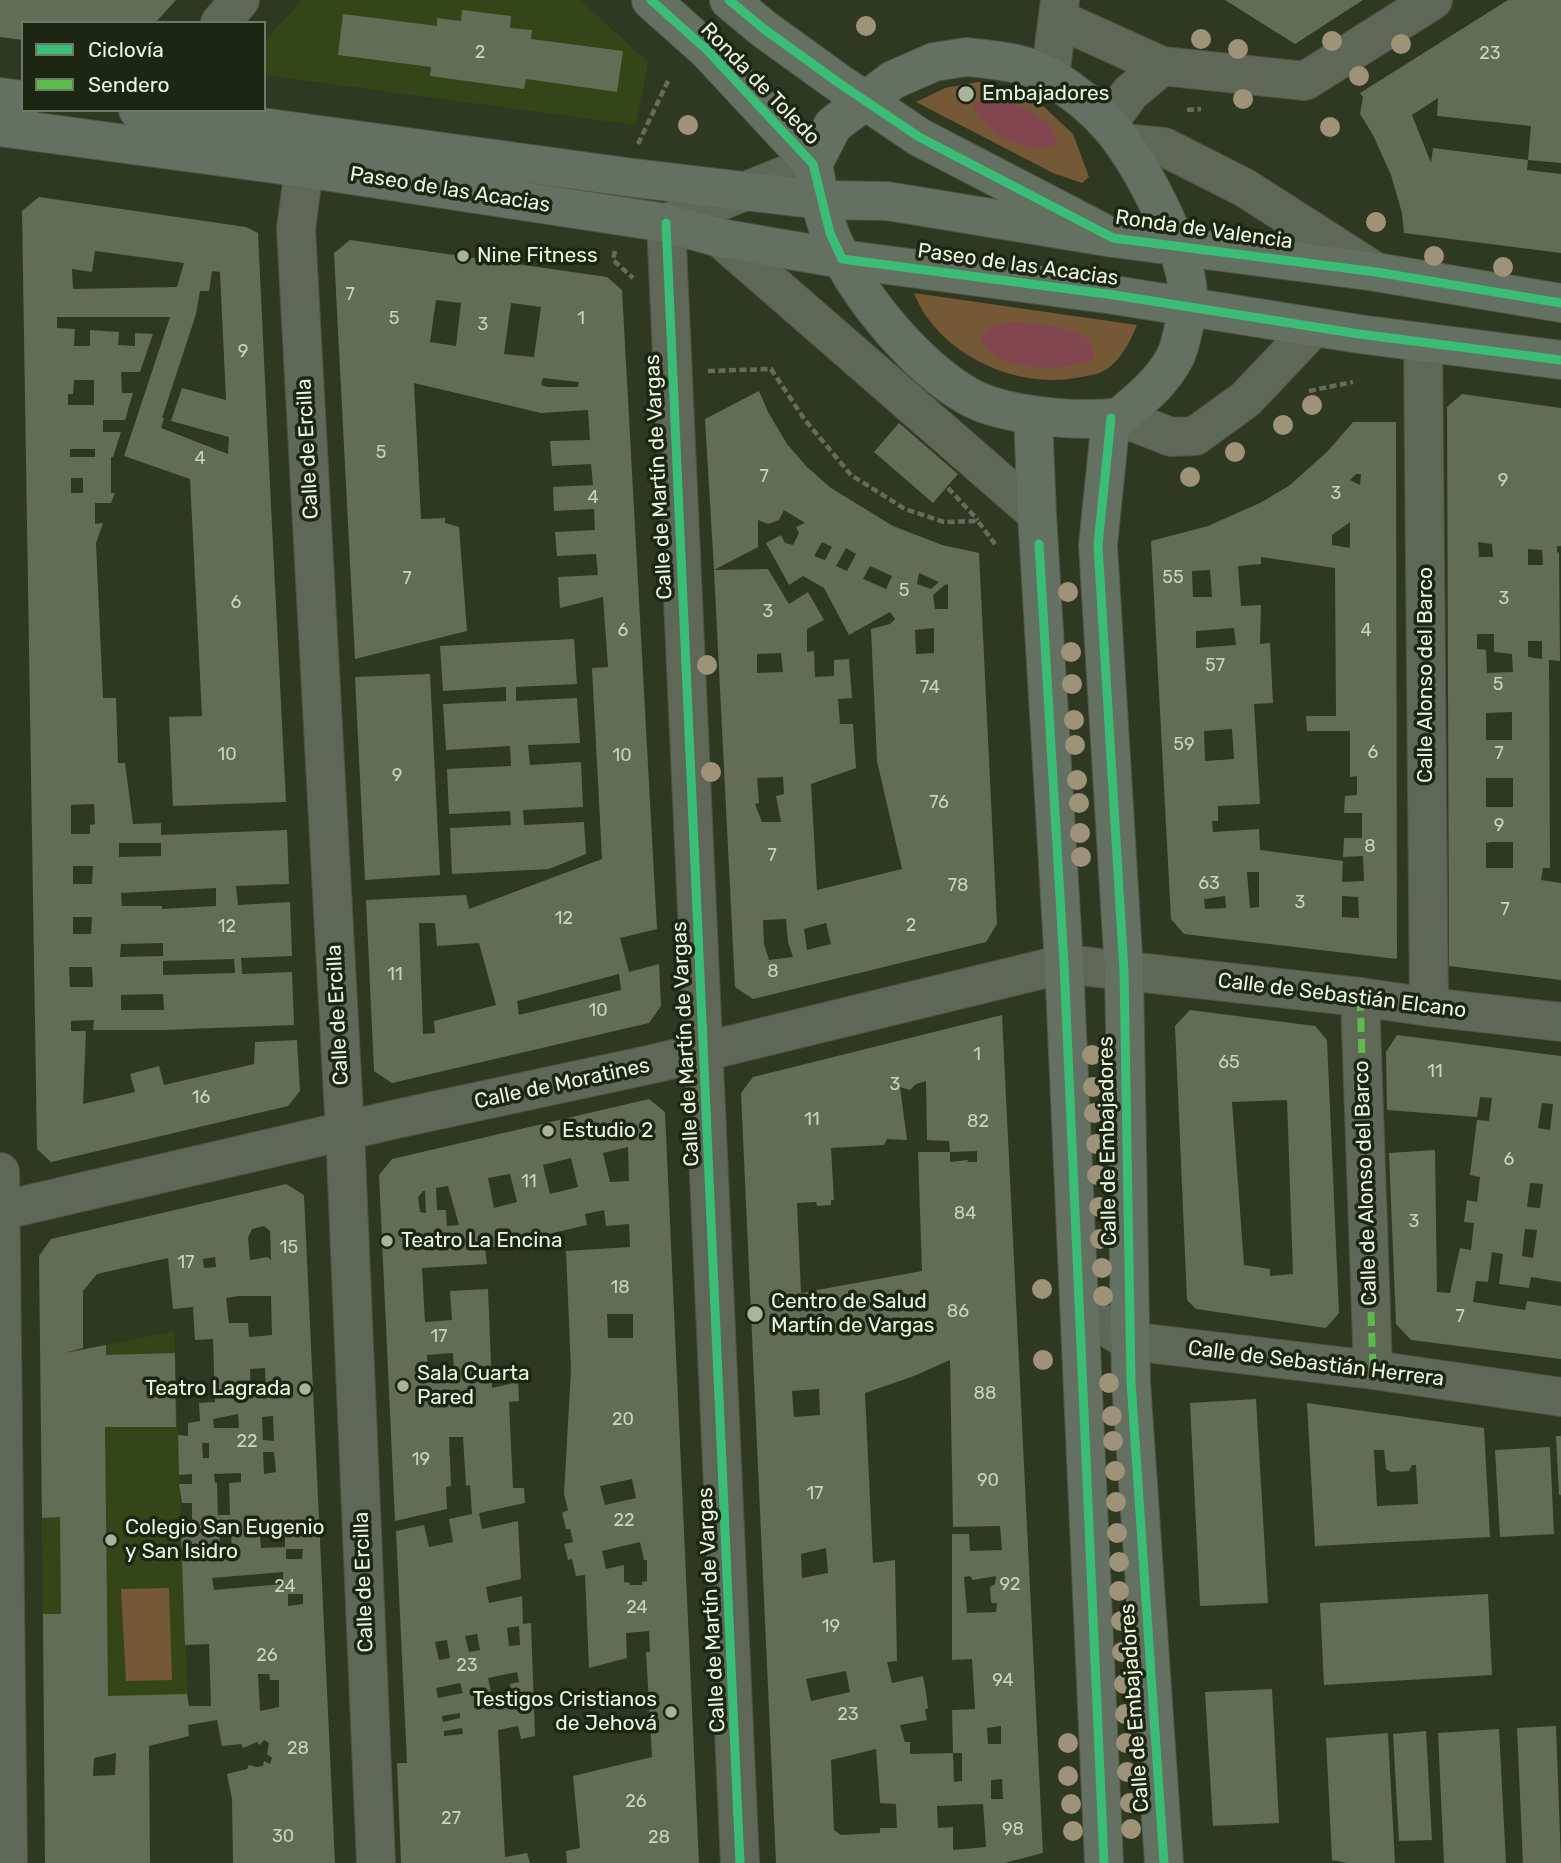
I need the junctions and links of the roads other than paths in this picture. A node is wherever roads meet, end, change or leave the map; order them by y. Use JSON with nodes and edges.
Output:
{"nodes":[{"id":1,"x":240,"y":0,"type":"edge"},
{"id":2,"x":651,"y":0,"type":"edge"},
{"id":3,"x":729,"y":0,"type":"edge"},
{"id":4,"x":1433,"y":0,"type":"edge"},
{"id":5,"x":1059,"y":10,"type":"edge"},
{"id":6,"x":222,"y":21,"type":"edge"},
{"id":7,"x":1162,"y":66,"type":"junction"},
{"id":8,"x":1050,"y":77,"type":"junction"},
{"id":9,"x":850,"y":91,"type":"junction"},
{"id":10,"x":0,"y":97,"type":"edge"},
{"id":11,"x":21,"y":100,"type":"edge"},
{"id":12,"x":163,"y":112,"type":"edge"},
{"id":13,"x":0,"y":127,"type":"edge"},
{"id":14,"x":1116,"y":133,"type":"junction"},
{"id":15,"x":304,"y":168,"type":"junction"},
{"id":16,"x":816,"y":182,"type":"junction"},
{"id":17,"x":742,"y":191,"type":"junction"},
{"id":18,"x":666,"y":223,"type":"junction"},
{"id":19,"x":720,"y":238,"type":"junction"},
{"id":20,"x":1113,"y":238,"type":"junction"},
{"id":21,"x":1175,"y":245,"type":"junction"},
{"id":22,"x":842,"y":258,"type":"junction"},
{"id":23,"x":1376,"y":272,"type":"junction"},
{"id":24,"x":1561,"y":303,"type":"edge"},
{"id":25,"x":1188,"y":307,"type":"junction"},
{"id":26,"x":1314,"y":327,"type":"junction"},
{"id":27,"x":1423,"y":342,"type":"junction"},
{"id":28,"x":1561,"y":359,"type":"edge"},
{"id":29,"x":1034,"y":416,"type":"junction"},
{"id":30,"x":1116,"y":418,"type":"junction"},
{"id":31,"x":1037,"y":514,"type":"junction"},
{"id":32,"x":1064,"y":964,"type":"junction"},
{"id":33,"x":1124,"y":971,"type":"junction"},
{"id":34,"x":1360,"y":997,"type":"junction"},
{"id":35,"x":1429,"y":1007,"type":"junction"},
{"id":36,"x":1561,"y":1022,"type":"edge"},
{"id":37,"x":704,"y":1052,"type":"junction"},
{"id":38,"x":345,"y":1132,"type":"junction"},
{"id":39,"x":0,"y":1172,"type":"edge"},
{"id":40,"x":0,"y":1211,"type":"edge"},
{"id":41,"x":1080,"y":1310,"type":"junction"},
{"id":42,"x":1129,"y":1341,"type":"junction"},
{"id":43,"x":1373,"y":1370,"type":"junction"},
{"id":44,"x":1561,"y":1397,"type":"edge"},
{"id":45,"x":8,"y":1863,"type":"edge"},
{"id":46,"x":376,"y":1863,"type":"edge"},
{"id":47,"x":740,"y":1863,"type":"edge"},
{"id":48,"x":1104,"y":1863,"type":"edge"},
{"id":49,"x":1164,"y":1863,"type":"edge"}],
"edges":[{"from":1,"to":6,"type":"street"},
{"from":2,"to":16,"type":"main road","name":"Ronda de Toledo"},
{"from":3,"to":9,"type":"main road","name":"Ronda de Toledo"},
{"from":4,"to":7,"type":"street"},
{"from":5,"to":7,"type":"street"},
{"from":5,"to":8,"type":"street"},
{"from":7,"to":14,"type":"street"},
{"from":8,"to":9,"type":"main road"},
{"from":8,"to":14,"type":"main road"},
{"from":9,"to":16,"type":"main road"},
{"from":9,"to":20,"type":"main road","name":"Ronda de Valencia"},
{"from":10,"to":11,"type":"main road"},
{"from":12,"to":17,"type":"main road","name":"Paseo de las Acacias"},
{"from":13,"to":15,"type":"main road","name":"Paseo de las Acacias"},
{"from":14,"to":21,"type":"main road"},
{"from":14,"to":23,"type":"street"},
{"from":15,"to":18,"type":"main road","name":"Paseo de las Acacias"},
{"from":15,"to":38,"type":"street","name":"Calle de Ercilla"},
{"from":16,"to":17,"type":"main road","name":"Paseo de las Acacias"},
{"from":16,"to":20,"type":"main road","name":"Paseo de las Acacias"},
{"from":16,"to":22,"type":"main road"},
{"from":17,"to":18,"type":"street"},
{"from":18,"to":19,"type":"main road","name":"Paseo de las Acacias"},
{"from":18,"to":37,"type":"street","name":"Calle de Martín de Vargas"},
{"from":19,"to":22,"type":"main road","name":"Paseo de las Acacias"},
{"from":19,"to":31,"type":"street"},
{"from":20,"to":21,"type":"main road","name":"Ronda de Valencia"},
{"from":21,"to":23,"type":"main road","name":"Ronda de Valencia"},
{"from":21,"to":25,"type":"main road"},
{"from":22,"to":25,"type":"main road","name":"Paseo de las Acacias"},
{"from":22,"to":29,"type":"main road"},
{"from":23,"to":24,"type":"main road","name":"Ronda de Valencia"},
{"from":25,"to":26,"type":"main road"},
{"from":25,"to":30,"type":"main road"},
{"from":26,"to":27,"type":"main road"},
{"from":26,"to":30,"type":"street"},
{"from":27,"to":28,"type":"main road"},
{"from":27,"to":35,"type":"street","name":"Calle Alonso del Barco"},
{"from":29,"to":30,"type":"main road"},
{"from":29,"to":31,"type":"main road","name":"Calle de Embajadores"},
{"from":30,"to":33,"type":"main road","name":"Calle de Embajadores"},
{"from":31,"to":32,"type":"main road","name":"Calle de Embajadores"},
{"from":32,"to":33,"type":"street","name":"Calle de Moratines"},
{"from":32,"to":37,"type":"street","name":"Calle de Moratines"},
{"from":32,"to":41,"type":"main road","name":"Calle de Embajadores"},
{"from":33,"to":34,"type":"street","name":"Calle de Sebastián Elcano"},
{"from":33,"to":42,"type":"main road","name":"Calle de Embajadores"},
{"from":34,"to":35,"type":"street","name":"Calle de Sebastián Elcano"},
{"from":34,"to":43,"type":"street","name":"Calle de Alonso del Barco"},
{"from":35,"to":36,"type":"street","name":"Calle de Sebastián Elcano"},
{"from":37,"to":38,"type":"street","name":"Calle de Moratines"},
{"from":37,"to":47,"type":"street","name":"Calle de Martín de Vargas"},
{"from":38,"to":40,"type":"street","name":"Calle de Moratines"},
{"from":38,"to":46,"type":"street","name":"Calle de Ercilla"},
{"from":39,"to":40,"type":"street"},
{"from":40,"to":45,"type":"street"},
{"from":41,"to":42,"type":"street","name":"Calle de Sebastián Herrera"},
{"from":41,"to":48,"type":"main road","name":"Calle de Embajadores"},
{"from":42,"to":43,"type":"street","name":"Calle de Sebastián Herrera"},
{"from":42,"to":49,"type":"main road","name":"Calle de Embajadores"},
{"from":43,"to":44,"type":"street","name":"Calle de Sebastián Herrera"}]}
